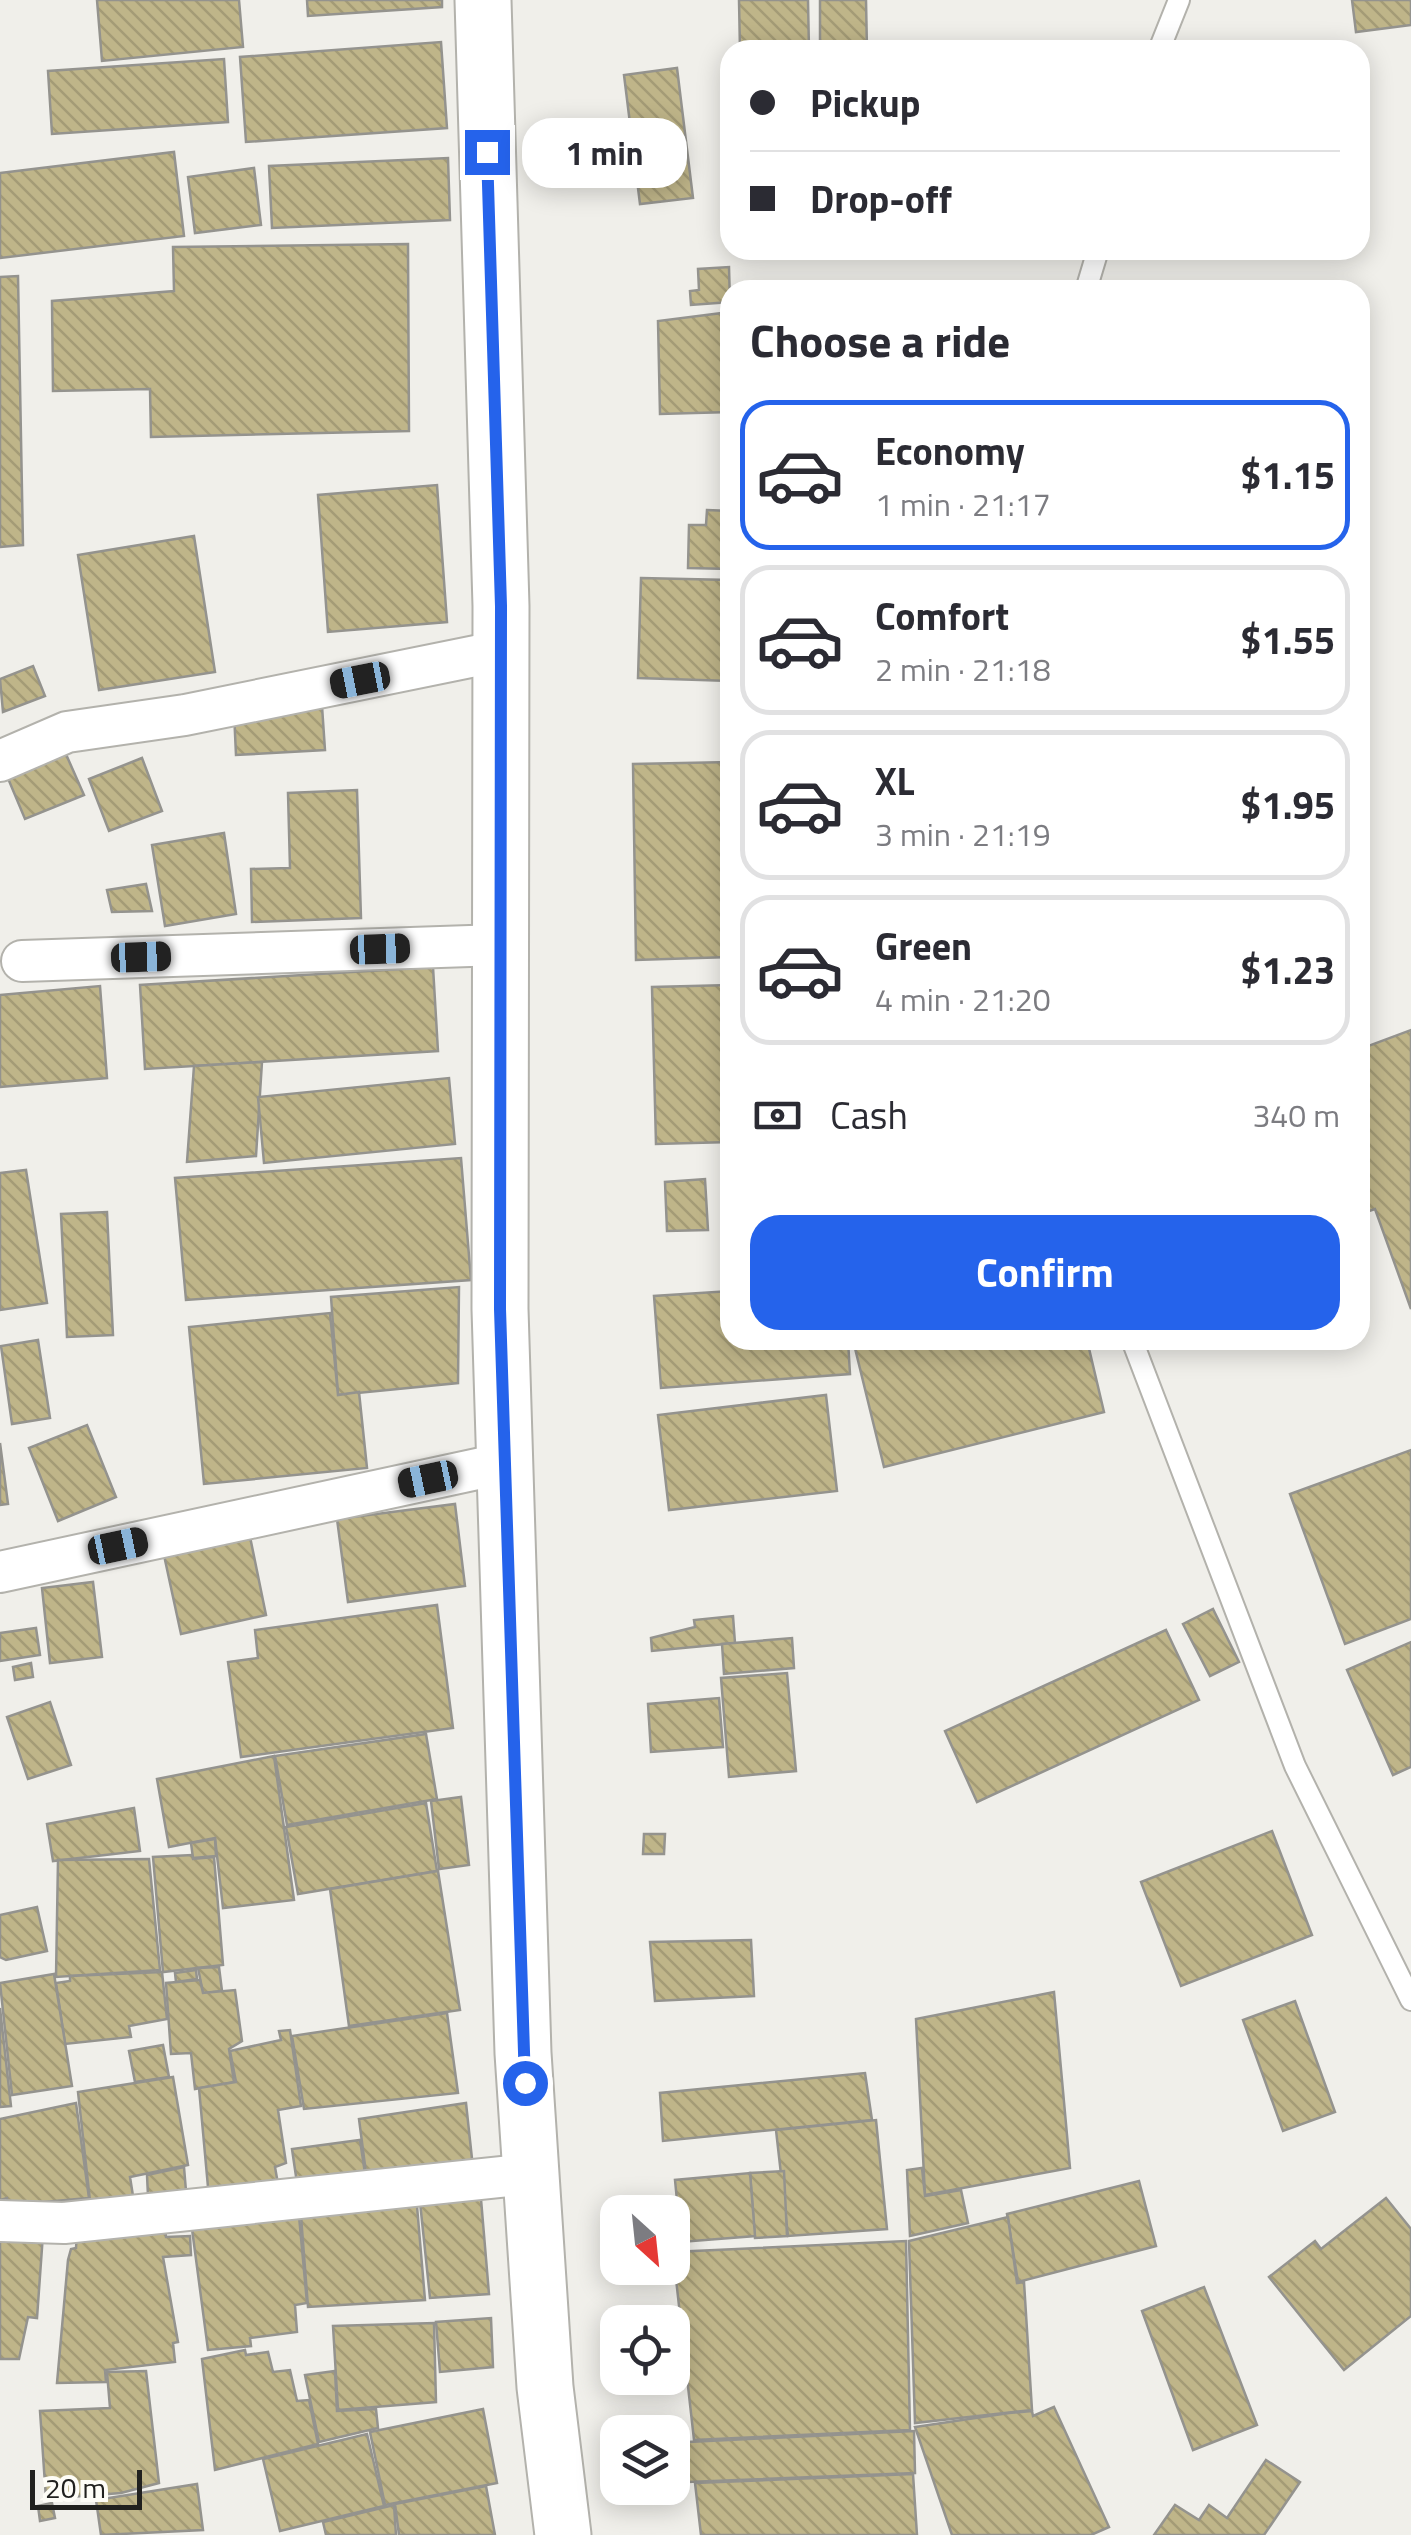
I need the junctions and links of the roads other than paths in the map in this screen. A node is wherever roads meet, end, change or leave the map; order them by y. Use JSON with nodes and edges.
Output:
{"nodes":[{"id":1,"x":482,"y":0,"type":"edge"},
{"id":2,"x":1179,"y":0,"type":"edge"},
{"id":3,"x":1163,"y":40,"type":"edge"},
{"id":4,"x":500,"y":651,"type":"junction"},
{"id":5,"x":0,"y":761,"type":"edge"},
{"id":6,"x":500,"y":945,"type":"junction"},
{"id":7,"x":22,"y":961,"type":"dead end"},
{"id":8,"x":1136,"y":1350,"type":"edge"},
{"id":9,"x":505,"y":1462,"type":"junction"},
{"id":10,"x":0,"y":1572,"type":"edge"},
{"id":11,"x":1411,"y":2000,"type":"edge"},
{"id":12,"x":529,"y":2174,"type":"junction"},
{"id":13,"x":0,"y":2221,"type":"edge"},
{"id":14,"x":563,"y":2535,"type":"edge"}],
"edges":[{"from":1,"to":4,"type":"highway"},
{"from":2,"to":3,"type":"lane"},
{"from":4,"to":5,"type":"street"},
{"from":4,"to":6,"type":"highway"},
{"from":6,"to":7,"type":"street"},
{"from":6,"to":9,"type":"highway"},
{"from":8,"to":11,"type":"lane"},
{"from":9,"to":10,"type":"street"},
{"from":9,"to":12,"type":"highway"},
{"from":12,"to":13,"type":"street"},
{"from":12,"to":14,"type":"highway"}]}
